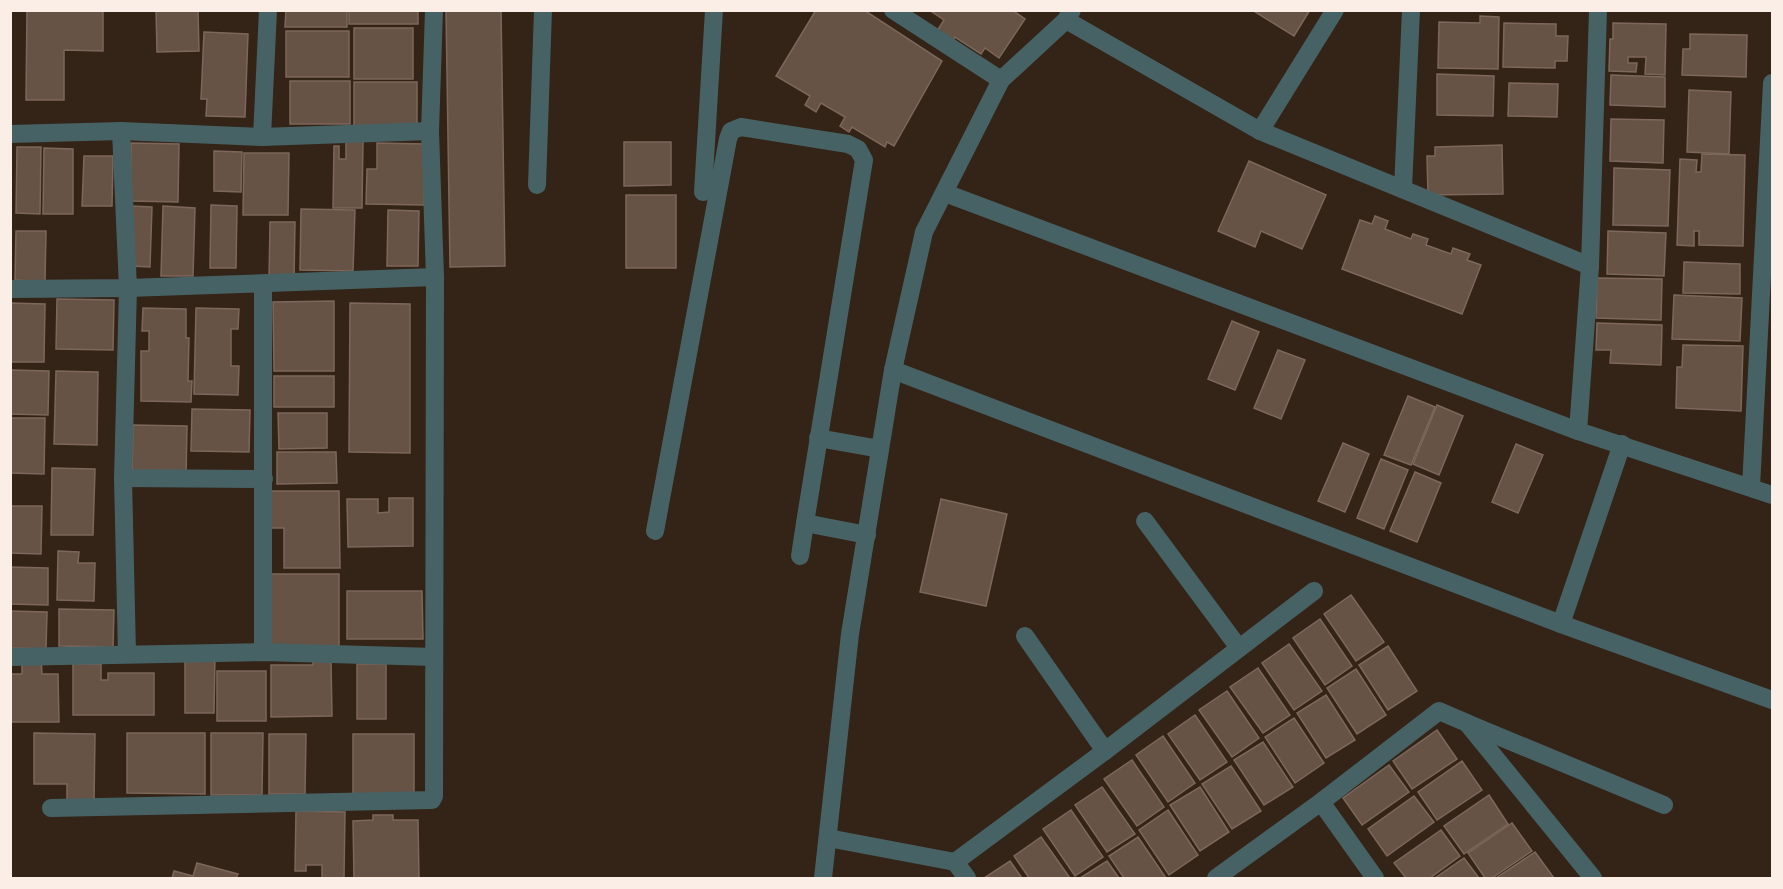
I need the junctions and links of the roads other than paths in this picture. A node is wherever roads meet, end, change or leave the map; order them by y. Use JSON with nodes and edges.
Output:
{"nodes":[{"id":1,"x":268,"y":10,"type":"edge"},
{"id":2,"x":434,"y":10,"type":"edge"},
{"id":3,"x":543,"y":10,"type":"edge"},
{"id":4,"x":714,"y":10,"type":"edge"},
{"id":5,"x":893,"y":10,"type":"edge"},
{"id":6,"x":1335,"y":10,"type":"edge"},
{"id":7,"x":1411,"y":10,"type":"edge"},
{"id":8,"x":1598,"y":10,"type":"edge"},
{"id":9,"x":1069,"y":15,"type":"edge"},
{"id":10,"x":1001,"y":80,"type":"junction"},
{"id":11,"x":1773,"y":83,"type":"edge"},
{"id":12,"x":121,"y":131,"type":"junction"},
{"id":13,"x":429,"y":131,"type":"junction"},
{"id":14,"x":1260,"y":131,"type":"junction"},
{"id":15,"x":10,"y":134,"type":"edge"},
{"id":16,"x":262,"y":137,"type":"junction"},
{"id":17,"x":537,"y":184,"type":"dead end"},
{"id":18,"x":1403,"y":189,"type":"junction"},
{"id":19,"x":703,"y":192,"type":"dead end"},
{"id":20,"x":945,"y":193,"type":"junction"},
{"id":21,"x":1590,"y":266,"type":"junction"},
{"id":22,"x":435,"y":277,"type":"junction"},
{"id":23,"x":263,"y":284,"type":"junction"},
{"id":24,"x":128,"y":288,"type":"junction"},
{"id":25,"x":10,"y":289,"type":"edge"},
{"id":26,"x":893,"y":370,"type":"junction"},
{"id":27,"x":1578,"y":431,"type":"junction"},
{"id":28,"x":818,"y":438,"type":"junction"},
{"id":29,"x":1622,"y":444,"type":"junction"},
{"id":30,"x":880,"y":449,"type":"junction"},
{"id":31,"x":123,"y":478,"type":"junction"},
{"id":32,"x":264,"y":479,"type":"junction"},
{"id":33,"x":1751,"y":487,"type":"junction"},
{"id":34,"x":1773,"y":495,"type":"edge"},
{"id":35,"x":1145,"y":521,"type":"dead end"},
{"id":36,"x":805,"y":523,"type":"junction"},
{"id":37,"x":655,"y":531,"type":"dead end"},
{"id":38,"x":867,"y":535,"type":"junction"},
{"id":39,"x":800,"y":556,"type":"dead end"},
{"id":40,"x":1314,"y":591,"type":"dead end"},
{"id":41,"x":1561,"y":624,"type":"junction"},
{"id":42,"x":1025,"y":636,"type":"dead end"},
{"id":43,"x":1239,"y":648,"type":"junction"},
{"id":44,"x":263,"y":652,"type":"junction"},
{"id":45,"x":127,"y":654,"type":"junction"},
{"id":46,"x":10,"y":657,"type":"edge"},
{"id":47,"x":434,"y":657,"type":"junction"},
{"id":48,"x":1773,"y":700,"type":"edge"},
{"id":49,"x":1467,"y":723,"type":"junction"},
{"id":50,"x":1105,"y":751,"type":"junction"},
{"id":51,"x":1321,"y":802,"type":"junction"},
{"id":52,"x":1664,"y":805,"type":"dead end"},
{"id":53,"x":51,"y":808,"type":"dead end"},
{"id":54,"x":828,"y":838,"type":"junction"},
{"id":55,"x":955,"y":862,"type":"junction"},
{"id":56,"x":1219,"y":877,"type":"edge"},
{"id":57,"x":824,"y":879,"type":"edge"},
{"id":58,"x":967,"y":879,"type":"edge"},
{"id":59,"x":1375,"y":879,"type":"edge"},
{"id":60,"x":1593,"y":879,"type":"edge"}],
"edges":[{"from":1,"to":16,"type":"street"},
{"from":2,"to":13,"type":"street"},
{"from":3,"to":17,"type":"street"},
{"from":4,"to":19,"type":"street"},
{"from":5,"to":10,"type":"street"},
{"from":6,"to":14,"type":"street"},
{"from":7,"to":18,"type":"street"},
{"from":8,"to":21,"type":"street"},
{"from":9,"to":10,"type":"street"},
{"from":9,"to":14,"type":"street"},
{"from":10,"to":20,"type":"street"},
{"from":11,"to":33,"type":"street"},
{"from":12,"to":15,"type":"street"},
{"from":12,"to":16,"type":"street"},
{"from":12,"to":24,"type":"street"},
{"from":13,"to":16,"type":"street"},
{"from":13,"to":22,"type":"street"},
{"from":14,"to":18,"type":"street"},
{"from":18,"to":21,"type":"street"},
{"from":20,"to":26,"type":"street"},
{"from":20,"to":27,"type":"street"},
{"from":21,"to":27,"type":"street"},
{"from":22,"to":23,"type":"street"},
{"from":22,"to":47,"type":"street"},
{"from":23,"to":24,"type":"street"},
{"from":23,"to":32,"type":"street"},
{"from":24,"to":25,"type":"street"},
{"from":24,"to":31,"type":"street"},
{"from":26,"to":30,"type":"street"},
{"from":26,"to":41,"type":"street"},
{"from":27,"to":29,"type":"street"},
{"from":28,"to":30,"type":"street"},
{"from":28,"to":36,"type":"street"},
{"from":28,"to":37,"type":"street"},
{"from":29,"to":33,"type":"street"},
{"from":29,"to":41,"type":"street"},
{"from":30,"to":38,"type":"street"},
{"from":31,"to":32,"type":"street"},
{"from":31,"to":45,"type":"street"},
{"from":32,"to":44,"type":"street"},
{"from":33,"to":34,"type":"street"},
{"from":35,"to":43,"type":"street"},
{"from":36,"to":38,"type":"street"},
{"from":36,"to":39,"type":"street"},
{"from":38,"to":54,"type":"street"},
{"from":40,"to":43,"type":"street"},
{"from":41,"to":48,"type":"street"},
{"from":42,"to":50,"type":"street"},
{"from":43,"to":50,"type":"street"},
{"from":44,"to":45,"type":"street"},
{"from":44,"to":47,"type":"street"},
{"from":45,"to":46,"type":"street"},
{"from":47,"to":53,"type":"street"},
{"from":49,"to":51,"type":"street"},
{"from":49,"to":52,"type":"street"},
{"from":49,"to":60,"type":"street"},
{"from":50,"to":55,"type":"street"},
{"from":51,"to":56,"type":"street"},
{"from":51,"to":59,"type":"street"},
{"from":54,"to":55,"type":"street"},
{"from":54,"to":57,"type":"street"},
{"from":55,"to":58,"type":"street"}]}
